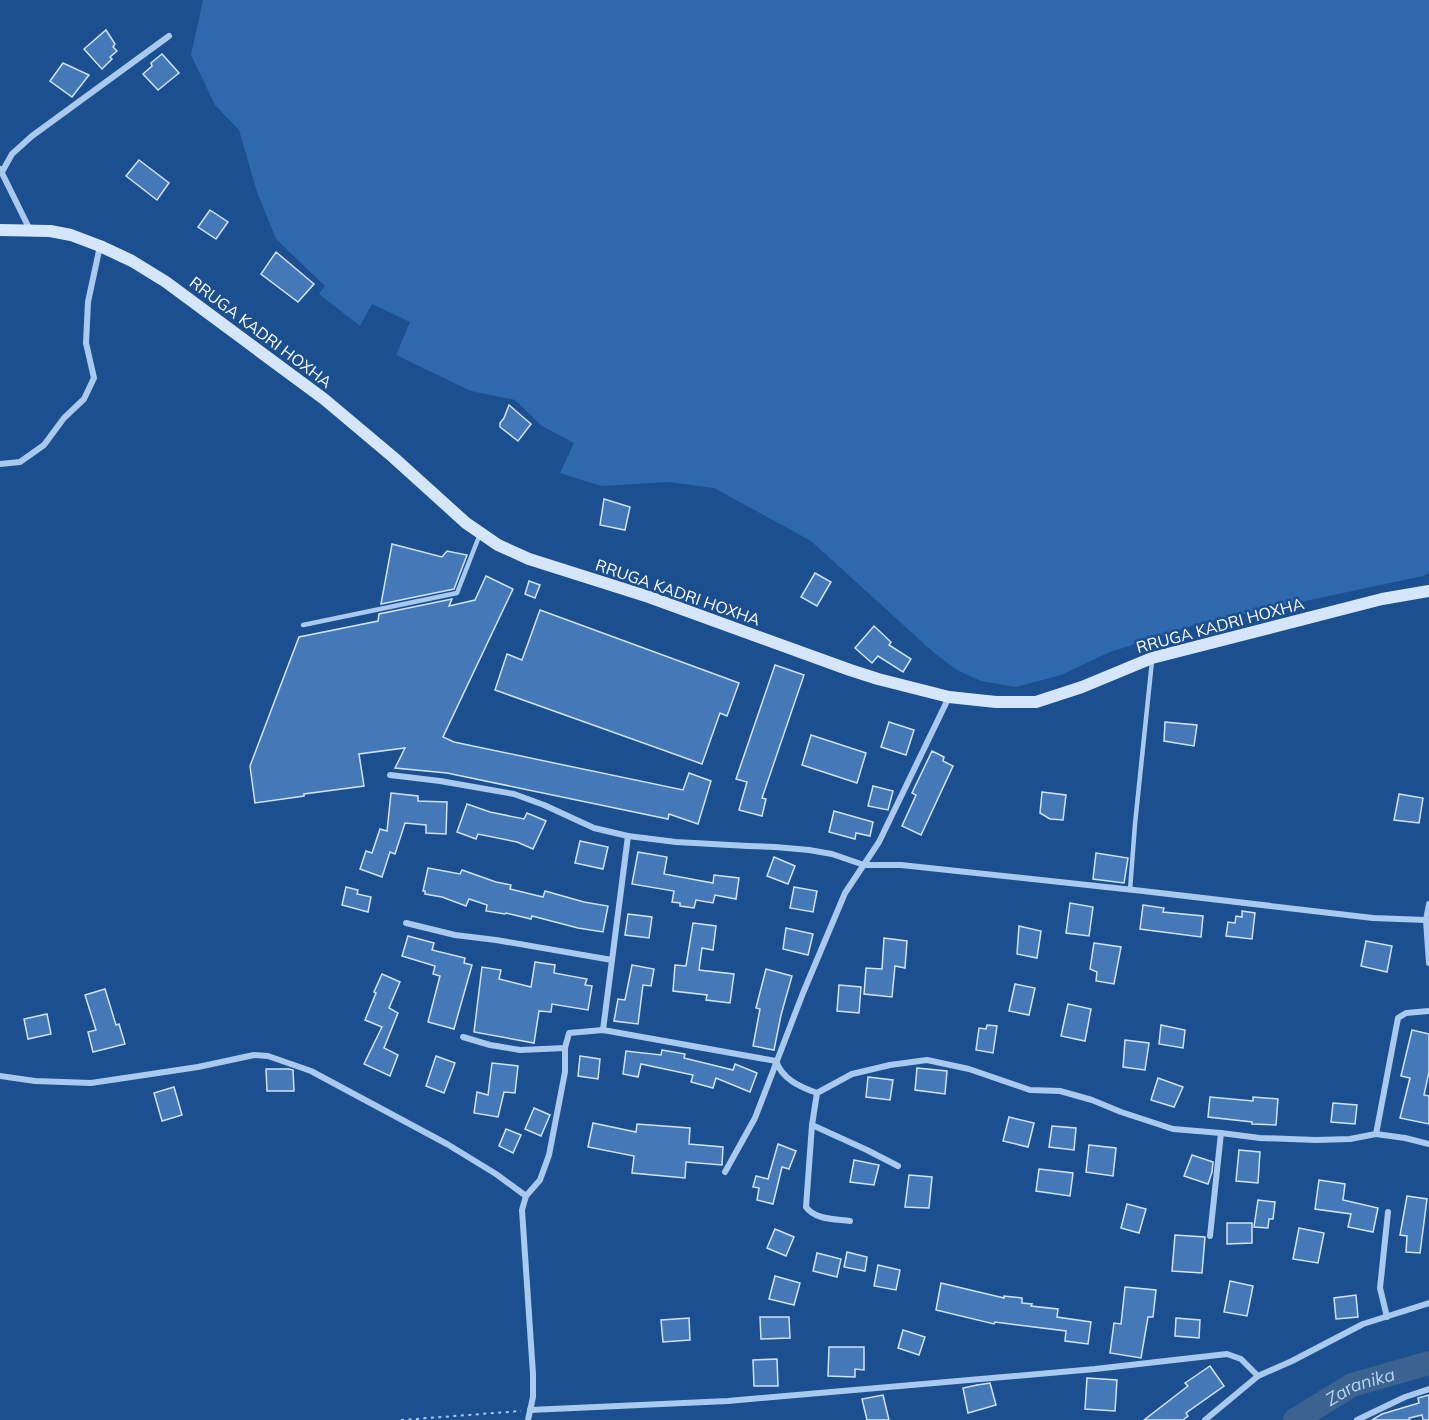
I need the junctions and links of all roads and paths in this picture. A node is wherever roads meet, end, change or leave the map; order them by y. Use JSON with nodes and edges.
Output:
{"nodes":[{"id":1,"x":169,"y":36,"type":"dead end"},
{"id":2,"x":1,"y":170,"type":"edge"},
{"id":3,"x":0,"y":230,"type":"edge"},
{"id":4,"x":31,"y":230,"type":"junction"},
{"id":5,"x":100,"y":246,"type":"junction"},
{"id":6,"x":0,"y":464,"type":"edge"},
{"id":7,"x":480,"y":534,"type":"junction"},
{"id":8,"x":1429,"y":591,"type":"edge"},
{"id":9,"x":303,"y":625,"type":"dead end"},
{"id":10,"x":1152,"y":658,"type":"junction"},
{"id":11,"x":949,"y":698,"type":"junction"},
{"id":12,"x":390,"y":775,"type":"dead end"},
{"id":13,"x":628,"y":836,"type":"junction"},
{"id":14,"x":864,"y":865,"type":"junction"},
{"id":15,"x":1130,"y":890,"type":"junction"},
{"id":16,"x":1429,"y":904,"type":"edge"},
{"id":17,"x":1426,"y":920,"type":"junction"},
{"id":18,"x":406,"y":923,"type":"dead end"},
{"id":19,"x":612,"y":960,"type":"junction"},
{"id":20,"x":1429,"y":963,"type":"edge"},
{"id":21,"x":1429,"y":1011,"type":"edge"},
{"id":22,"x":603,"y":1030,"type":"junction"},
{"id":23,"x":463,"y":1037,"type":"dead end"},
{"id":24,"x":565,"y":1048,"type":"junction"},
{"id":25,"x":776,"y":1061,"type":"junction"},
{"id":26,"x":0,"y":1076,"type":"edge"},
{"id":27,"x":817,"y":1093,"type":"junction"},
{"id":28,"x":812,"y":1125,"type":"junction"},
{"id":29,"x":1221,"y":1133,"type":"junction"},
{"id":30,"x":1376,"y":1134,"type":"junction"},
{"id":31,"x":1429,"y":1144,"type":"edge"},
{"id":32,"x":898,"y":1166,"type":"dead end"},
{"id":33,"x":725,"y":1172,"type":"dead end"},
{"id":34,"x":526,"y":1196,"type":"junction"},
{"id":35,"x":1388,"y":1212,"type":"dead end"},
{"id":36,"x":850,"y":1221,"type":"dead end"},
{"id":37,"x":1210,"y":1236,"type":"dead end"},
{"id":38,"x":1429,"y":1304,"type":"edge"},
{"id":39,"x":1387,"y":1317,"type":"junction"},
{"id":40,"x":1258,"y":1376,"type":"junction"},
{"id":41,"x":1429,"y":1389,"type":"edge"},
{"id":42,"x":530,"y":1410,"type":"junction"},
{"id":43,"x":401,"y":1420,"type":"edge"},
{"id":44,"x":528,"y":1420,"type":"edge"},
{"id":45,"x":1205,"y":1420,"type":"edge"},
{"id":46,"x":1357,"y":1420,"type":"edge"}],
"edges":[{"from":1,"to":2,"type":"street"},
{"from":2,"to":4,"type":"street"},
{"from":3,"to":4,"type":"main road","name":"RRUGA KADRI HOXHA"},
{"from":4,"to":5,"type":"main road","name":"RRUGA KADRI HOXHA"},
{"from":5,"to":6,"type":"street"},
{"from":5,"to":7,"type":"main road","name":"RRUGA KADRI HOXHA"},
{"from":7,"to":9,"type":"lane"},
{"from":7,"to":11,"type":"main road","name":"RRUGA KADRI HOXHA"},
{"from":8,"to":10,"type":"main road","name":"RRUGA KADRI HOXHA"},
{"from":10,"to":11,"type":"main road","name":"RRUGA KADRI HOXHA"},
{"from":10,"to":15,"type":"lane"},
{"from":11,"to":14,"type":"street"},
{"from":12,"to":13,"type":"street"},
{"from":13,"to":14,"type":"street"},
{"from":13,"to":19,"type":"street"},
{"from":14,"to":15,"type":"street"},
{"from":14,"to":25,"type":"street"},
{"from":15,"to":17,"type":"street"},
{"from":16,"to":17,"type":"street"},
{"from":17,"to":20,"type":"street"},
{"from":18,"to":19,"type":"street"},
{"from":19,"to":22,"type":"street"},
{"from":21,"to":30,"type":"street"},
{"from":22,"to":24,"type":"street"},
{"from":22,"to":25,"type":"street"},
{"from":23,"to":24,"type":"street"},
{"from":24,"to":34,"type":"street"},
{"from":25,"to":27,"type":"street"},
{"from":25,"to":33,"type":"street"},
{"from":26,"to":34,"type":"street"},
{"from":27,"to":28,"type":"street"},
{"from":27,"to":29,"type":"street"},
{"from":28,"to":32,"type":"street"},
{"from":28,"to":36,"type":"street"},
{"from":29,"to":30,"type":"street"},
{"from":29,"to":37,"type":"street"},
{"from":30,"to":31,"type":"street"},
{"from":34,"to":42,"type":"street"},
{"from":35,"to":39,"type":"street"},
{"from":38,"to":39,"type":"street"},
{"from":39,"to":40,"type":"street"},
{"from":40,"to":42,"type":"street"},
{"from":40,"to":45,"type":"street"},
{"from":41,"to":46,"type":"street"},
{"from":42,"to":43,"type":"path"},
{"from":42,"to":44,"type":"street"}]}
